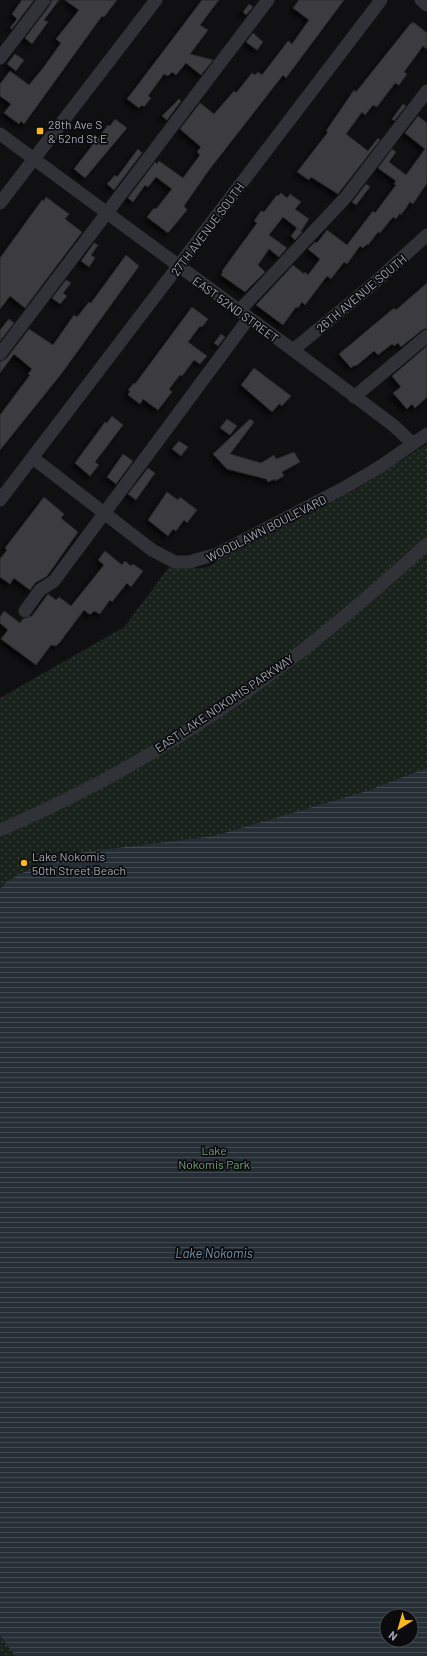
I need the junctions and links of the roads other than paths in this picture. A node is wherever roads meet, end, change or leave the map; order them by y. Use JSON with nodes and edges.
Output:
{"nodes":[{"id":1,"x":44,"y":0,"type":"edge"},
{"id":2,"x":156,"y":0,"type":"edge"},
{"id":3,"x":268,"y":0,"type":"edge"},
{"id":4,"x":381,"y":0,"type":"edge"},
{"id":5,"x":421,"y":0,"type":"edge"},
{"id":6,"x":427,"y":5,"type":"edge"},
{"id":7,"x":0,"y":58,"type":"edge"},
{"id":8,"x":427,"y":92,"type":"edge"},
{"id":9,"x":0,"y":134,"type":"edge"},
{"id":10,"x":34,"y":159,"type":"junction"},
{"id":11,"x":0,"y":203,"type":"edge"},
{"id":12,"x":107,"y":213,"type":"junction"},
{"id":13,"x":427,"y":235,"type":"edge"},
{"id":14,"x":178,"y":267,"type":"junction"},
{"id":15,"x":244,"y":314,"type":"junction"},
{"id":16,"x":427,"y":336,"type":"edge"},
{"id":17,"x":293,"y":350,"type":"junction"},
{"id":18,"x":0,"y":354,"type":"edge"},
{"id":19,"x":354,"y":397,"type":"junction"},
{"id":20,"x":427,"y":434,"type":"edge"},
{"id":21,"x":414,"y":444,"type":"junction"},
{"id":22,"x":33,"y":458,"type":"junction"},
{"id":23,"x":0,"y":500,"type":"edge"},
{"id":24,"x":104,"y":513,"type":"junction"},
{"id":25,"x":427,"y":544,"type":"edge"},
{"id":26,"x":25,"y":611,"type":"dead end"},
{"id":27,"x":0,"y":830,"type":"edge"}],
"edges":[{"from":1,"to":7,"type":"street"},
{"from":2,"to":10,"type":"street"},
{"from":3,"to":12,"type":"street"},
{"from":4,"to":14,"type":"street","name":"27TH AVENUE SOUTH"},
{"from":5,"to":6,"type":"street"},
{"from":8,"to":15,"type":"street"},
{"from":9,"to":10,"type":"street","name":"EAST 52ND STREET"},
{"from":10,"to":11,"type":"street"},
{"from":10,"to":12,"type":"street","name":"EAST 52ND STREET"},
{"from":12,"to":14,"type":"street","name":"EAST 52ND STREET"},
{"from":12,"to":18,"type":"street"},
{"from":13,"to":17,"type":"street","name":"26TH AVENUE SOUTH"},
{"from":14,"to":15,"type":"street","name":"EAST 52ND STREET"},
{"from":14,"to":22,"type":"street","name":"27TH AVENUE SOUTH"},
{"from":15,"to":17,"type":"street","name":"EAST 52ND STREET"},
{"from":15,"to":24,"type":"street"},
{"from":16,"to":19,"type":"street"},
{"from":17,"to":19,"type":"street","name":"EAST 52ND STREET"},
{"from":19,"to":21,"type":"street","name":"EAST 52ND STREET"},
{"from":20,"to":21,"type":"street","name":"WOODLAWN BOULEVARD"},
{"from":21,"to":24,"type":"street","name":"WOODLAWN BOULEVARD"},
{"from":22,"to":23,"type":"street"},
{"from":22,"to":24,"type":"street","name":"WOODLAWN BOULEVARD"},
{"from":24,"to":26,"type":"street"},
{"from":25,"to":27,"type":"street","name":"EAST LAKE NOKOMIS PARKWAY"}]}
